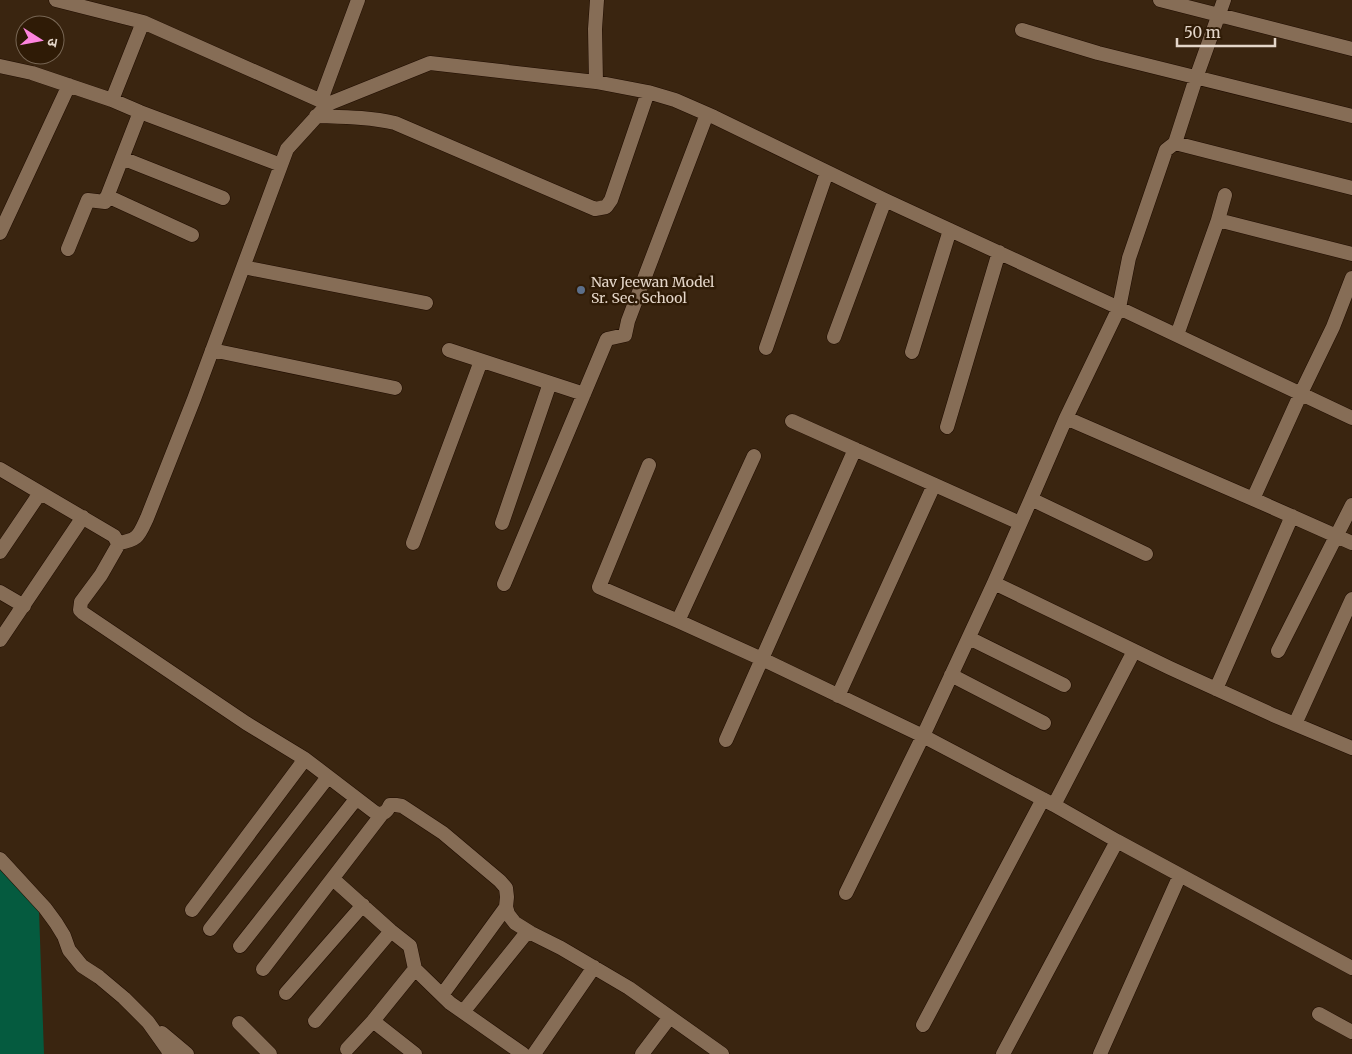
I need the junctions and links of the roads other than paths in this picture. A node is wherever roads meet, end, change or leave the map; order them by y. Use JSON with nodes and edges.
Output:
{"nodes":[{"id":1,"x":56,"y":0,"type":"edge"},
{"id":2,"x":358,"y":0,"type":"edge"},
{"id":3,"x":597,"y":0,"type":"edge"},
{"id":4,"x":1160,"y":0,"type":"edge"},
{"id":5,"x":1224,"y":0,"type":"edge"},
{"id":6,"x":93,"y":5,"type":"edge"},
{"id":7,"x":1219,"y":15,"type":"junction"},
{"id":8,"x":143,"y":22,"type":"junction"},
{"id":9,"x":1022,"y":30,"type":"dead end"},
{"id":10,"x":1352,"y":49,"type":"edge"},
{"id":11,"x":0,"y":66,"type":"edge"},
{"id":12,"x":1196,"y":78,"type":"junction"},
{"id":13,"x":596,"y":82,"type":"junction"},
{"id":14,"x":69,"y":85,"type":"junction"},
{"id":15,"x":648,"y":92,"type":"junction"},
{"id":16,"x":112,"y":100,"type":"junction"},
{"id":17,"x":325,"y":102,"type":"junction"},
{"id":18,"x":140,"y":112,"type":"junction"},
{"id":19,"x":707,"y":114,"type":"junction"},
{"id":20,"x":316,"y":116,"type":"junction"},
{"id":21,"x":1352,"y":116,"type":"edge"},
{"id":22,"x":1175,"y":143,"type":"junction"},
{"id":23,"x":122,"y":158,"type":"junction"},
{"id":24,"x":281,"y":165,"type":"junction"},
{"id":25,"x":827,"y":172,"type":"junction"},
{"id":26,"x":1352,"y":188,"type":"edge"},
{"id":27,"x":1225,"y":195,"type":"dead end"},
{"id":28,"x":108,"y":196,"type":"junction"},
{"id":29,"x":223,"y":198,"type":"dead end"},
{"id":30,"x":885,"y":200,"type":"junction"},
{"id":31,"x":1218,"y":220,"type":"junction"},
{"id":32,"x":950,"y":230,"type":"junction"},
{"id":33,"x":0,"y":233,"type":"edge"},
{"id":34,"x":192,"y":235,"type":"dead end"},
{"id":35,"x":68,"y":249,"type":"dead end"},
{"id":36,"x":999,"y":252,"type":"junction"},
{"id":37,"x":1352,"y":254,"type":"edge"},
{"id":38,"x":243,"y":267,"type":"junction"},
{"id":39,"x":1352,"y":278,"type":"edge"},
{"id":40,"x":426,"y":303,"type":"dead end"},
{"id":41,"x":1119,"y":308,"type":"junction"},
{"id":42,"x":1177,"y":335,"type":"junction"},
{"id":43,"x":834,"y":337,"type":"dead end"},
{"id":44,"x":766,"y":348,"type":"dead end"},
{"id":45,"x":212,"y":350,"type":"junction"},
{"id":46,"x":449,"y":350,"type":"dead end"},
{"id":47,"x":912,"y":352,"type":"dead end"},
{"id":48,"x":481,"y":361,"type":"junction"},
{"id":49,"x":550,"y":383,"type":"junction"},
{"id":50,"x":395,"y":388,"type":"dead end"},
{"id":51,"x":1301,"y":393,"type":"junction"},
{"id":52,"x":584,"y":394,"type":"junction"},
{"id":53,"x":1066,"y":418,"type":"junction"},
{"id":54,"x":1352,"y":418,"type":"edge"},
{"id":55,"x":792,"y":421,"type":"dead end"},
{"id":56,"x":947,"y":427,"type":"dead end"},
{"id":57,"x":855,"y":449,"type":"junction"},
{"id":58,"x":754,"y":456,"type":"dead end"},
{"id":59,"x":649,"y":466,"type":"dead end"},
{"id":60,"x":0,"y":470,"type":"edge"},
{"id":61,"x":934,"y":485,"type":"junction"},
{"id":62,"x":40,"y":493,"type":"junction"},
{"id":63,"x":1031,"y":499,"type":"junction"},
{"id":64,"x":1253,"y":499,"type":"junction"},
{"id":65,"x":1352,"y":505,"type":"edge"},
{"id":66,"x":1292,"y":516,"type":"junction"},
{"id":67,"x":83,"y":517,"type":"junction"},
{"id":68,"x":502,"y":523,"type":"dead end"},
{"id":69,"x":1020,"y":524,"type":"junction"},
{"id":70,"x":1337,"y":536,"type":"junction"},
{"id":71,"x":118,"y":543,"type":"junction"},
{"id":72,"x":413,"y":543,"type":"dead end"},
{"id":73,"x":1352,"y":543,"type":"edge"},
{"id":74,"x":0,"y":552,"type":"edge"},
{"id":75,"x":1146,"y":554,"type":"dead end"},
{"id":76,"x":994,"y":583,"type":"junction"},
{"id":77,"x":504,"y":584,"type":"dead end"},
{"id":78,"x":0,"y":592,"type":"edge"},
{"id":79,"x":1352,"y":599,"type":"edge"},
{"id":80,"x":24,"y":606,"type":"junction"},
{"id":81,"x":678,"y":621,"type":"junction"},
{"id":82,"x":969,"y":638,"type":"junction"},
{"id":83,"x":0,"y":640,"type":"edge"},
{"id":84,"x":1134,"y":651,"type":"junction"},
{"id":85,"x":1278,"y":651,"type":"dead end"},
{"id":86,"x":762,"y":659,"type":"junction"},
{"id":87,"x":951,"y":676,"type":"junction"},
{"id":88,"x":1064,"y":686,"type":"dead end"},
{"id":89,"x":1216,"y":689,"type":"junction"},
{"id":90,"x":838,"y":696,"type":"junction"},
{"id":91,"x":1044,"y":723,"type":"dead end"},
{"id":92,"x":1296,"y":724,"type":"junction"},
{"id":93,"x":923,"y":736,"type":"junction"},
{"id":94,"x":726,"y":740,"type":"dead end"},
{"id":95,"x":1352,"y":748,"type":"edge"},
{"id":96,"x":305,"y":759,"type":"junction"},
{"id":97,"x":328,"y":777,"type":"junction"},
{"id":98,"x":356,"y":799,"type":"junction"},
{"id":99,"x":1048,"y":802,"type":"junction"},
{"id":100,"x":382,"y":814,"type":"junction"},
{"id":101,"x":1117,"y":841,"type":"junction"},
{"id":102,"x":0,"y":859,"type":"edge"},
{"id":103,"x":1180,"y":875,"type":"junction"},
{"id":104,"x":333,"y":878,"type":"junction"},
{"id":105,"x":846,"y":894,"type":"dead end"},
{"id":106,"x":363,"y":905,"type":"junction"},
{"id":107,"x":506,"y":907,"type":"junction"},
{"id":108,"x":192,"y":910,"type":"dead end"},
{"id":109,"x":210,"y":929,"type":"dead end"},
{"id":110,"x":391,"y":931,"type":"junction"},
{"id":111,"x":528,"y":931,"type":"junction"},
{"id":112,"x":240,"y":946,"type":"dead end"},
{"id":113,"x":594,"y":968,"type":"junction"},
{"id":114,"x":1352,"y":968,"type":"edge"},
{"id":115,"x":263,"y":969,"type":"dead end"},
{"id":116,"x":415,"y":970,"type":"junction"},
{"id":117,"x":286,"y":993,"type":"dead end"},
{"id":118,"x":442,"y":995,"type":"junction"},
{"id":119,"x":463,"y":1012,"type":"junction"},
{"id":120,"x":1319,"y":1014,"type":"dead end"},
{"id":121,"x":670,"y":1017,"type":"junction"},
{"id":122,"x":315,"y":1021,"type":"dead end"},
{"id":123,"x":373,"y":1021,"type":"junction"},
{"id":124,"x":148,"y":1022,"type":"junction"},
{"id":125,"x":238,"y":1023,"type":"dead end"},
{"id":126,"x":923,"y":1026,"type":"dead end"},
{"id":127,"x":1352,"y":1032,"type":"edge"},
{"id":128,"x":347,"y":1049,"type":"dead end"},
{"id":129,"x":169,"y":1054,"type":"edge"},
{"id":130,"x":187,"y":1054,"type":"edge"},
{"id":131,"x":270,"y":1054,"type":"edge"},
{"id":132,"x":415,"y":1054,"type":"edge"},
{"id":133,"x":523,"y":1054,"type":"edge"},
{"id":134,"x":534,"y":1054,"type":"edge"},
{"id":135,"x":642,"y":1054,"type":"edge"},
{"id":136,"x":722,"y":1054,"type":"edge"},
{"id":137,"x":1004,"y":1054,"type":"edge"},
{"id":138,"x":1100,"y":1054,"type":"edge"}],
"edges":[{"from":1,"to":6,"type":"street"},
{"from":2,"to":17,"type":"street"},
{"from":3,"to":13,"type":"street"},
{"from":4,"to":7,"type":"street"},
{"from":5,"to":7,"type":"street"},
{"from":6,"to":8,"type":"street"},
{"from":7,"to":10,"type":"street"},
{"from":7,"to":12,"type":"street"},
{"from":8,"to":16,"type":"street"},
{"from":8,"to":17,"type":"street"},
{"from":9,"to":12,"type":"street"},
{"from":11,"to":14,"type":"street"},
{"from":12,"to":21,"type":"street"},
{"from":12,"to":22,"type":"street"},
{"from":13,"to":15,"type":"street"},
{"from":13,"to":17,"type":"street"},
{"from":14,"to":16,"type":"street"},
{"from":14,"to":33,"type":"street"},
{"from":15,"to":19,"type":"street"},
{"from":15,"to":20,"type":"street"},
{"from":16,"to":18,"type":"street"},
{"from":17,"to":20,"type":"street"},
{"from":18,"to":23,"type":"street"},
{"from":18,"to":24,"type":"street"},
{"from":19,"to":25,"type":"street"},
{"from":19,"to":52,"type":"street"},
{"from":20,"to":24,"type":"street"},
{"from":22,"to":26,"type":"street"},
{"from":22,"to":41,"type":"street"},
{"from":23,"to":28,"type":"street"},
{"from":23,"to":29,"type":"street"},
{"from":24,"to":38,"type":"street"},
{"from":25,"to":30,"type":"street"},
{"from":25,"to":44,"type":"street"},
{"from":27,"to":31,"type":"street"},
{"from":28,"to":34,"type":"street"},
{"from":28,"to":35,"type":"street"},
{"from":30,"to":32,"type":"street"},
{"from":30,"to":43,"type":"street"},
{"from":31,"to":37,"type":"street"},
{"from":31,"to":42,"type":"street"},
{"from":32,"to":36,"type":"street"},
{"from":32,"to":47,"type":"street"},
{"from":36,"to":41,"type":"street"},
{"from":36,"to":56,"type":"street"},
{"from":38,"to":40,"type":"street"},
{"from":38,"to":45,"type":"street"},
{"from":39,"to":51,"type":"street"},
{"from":41,"to":42,"type":"street"},
{"from":41,"to":53,"type":"street"},
{"from":42,"to":51,"type":"street"},
{"from":45,"to":50,"type":"street"},
{"from":45,"to":71,"type":"street"},
{"from":46,"to":48,"type":"street"},
{"from":48,"to":49,"type":"street"},
{"from":48,"to":72,"type":"street"},
{"from":49,"to":52,"type":"street"},
{"from":49,"to":68,"type":"street"},
{"from":51,"to":54,"type":"street"},
{"from":51,"to":64,"type":"street"},
{"from":52,"to":77,"type":"street"},
{"from":53,"to":63,"type":"street"},
{"from":53,"to":64,"type":"street"},
{"from":55,"to":57,"type":"street"},
{"from":57,"to":61,"type":"street"},
{"from":57,"to":86,"type":"street"},
{"from":58,"to":81,"type":"street"},
{"from":59,"to":81,"type":"street"},
{"from":60,"to":62,"type":"street"},
{"from":61,"to":69,"type":"street"},
{"from":61,"to":90,"type":"street"},
{"from":62,"to":67,"type":"street"},
{"from":62,"to":74,"type":"street"},
{"from":63,"to":69,"type":"street"},
{"from":63,"to":75,"type":"street"},
{"from":64,"to":66,"type":"street"},
{"from":65,"to":70,"type":"street"},
{"from":66,"to":70,"type":"street"},
{"from":66,"to":89,"type":"street"},
{"from":67,"to":71,"type":"street"},
{"from":67,"to":80,"type":"street"},
{"from":69,"to":76,"type":"street"},
{"from":70,"to":73,"type":"street"},
{"from":70,"to":85,"type":"street"},
{"from":71,"to":96,"type":"street"},
{"from":76,"to":82,"type":"street"},
{"from":76,"to":84,"type":"street"},
{"from":78,"to":80,"type":"street"},
{"from":79,"to":92,"type":"street"},
{"from":80,"to":83,"type":"street"},
{"from":81,"to":86,"type":"street"},
{"from":82,"to":87,"type":"street"},
{"from":82,"to":88,"type":"street"},
{"from":84,"to":89,"type":"street"},
{"from":84,"to":99,"type":"street"},
{"from":86,"to":90,"type":"street"},
{"from":86,"to":94,"type":"street"},
{"from":87,"to":91,"type":"street"},
{"from":87,"to":93,"type":"street"},
{"from":89,"to":92,"type":"street"},
{"from":90,"to":93,"type":"street"},
{"from":92,"to":95,"type":"street"},
{"from":93,"to":99,"type":"street"},
{"from":93,"to":105,"type":"street"},
{"from":96,"to":97,"type":"street"},
{"from":96,"to":108,"type":"street"},
{"from":97,"to":98,"type":"street"},
{"from":97,"to":109,"type":"street"},
{"from":98,"to":100,"type":"street"},
{"from":98,"to":112,"type":"street"},
{"from":99,"to":101,"type":"street"},
{"from":99,"to":126,"type":"street"},
{"from":100,"to":104,"type":"street"},
{"from":100,"to":107,"type":"street"},
{"from":101,"to":103,"type":"street"},
{"from":101,"to":137,"type":"street"},
{"from":102,"to":124,"type":"street"},
{"from":103,"to":114,"type":"street"},
{"from":103,"to":138,"type":"street"},
{"from":104,"to":106,"type":"street"},
{"from":104,"to":115,"type":"street"},
{"from":106,"to":110,"type":"street"},
{"from":106,"to":117,"type":"street"},
{"from":107,"to":111,"type":"street"},
{"from":107,"to":118,"type":"street"},
{"from":110,"to":116,"type":"street"},
{"from":110,"to":122,"type":"street"},
{"from":111,"to":113,"type":"street"},
{"from":111,"to":119,"type":"street"},
{"from":113,"to":121,"type":"street"},
{"from":113,"to":134,"type":"street"},
{"from":116,"to":118,"type":"street"},
{"from":116,"to":123,"type":"street"},
{"from":118,"to":119,"type":"street"},
{"from":119,"to":133,"type":"street"},
{"from":120,"to":127,"type":"street"},
{"from":121,"to":135,"type":"street"},
{"from":121,"to":136,"type":"street"},
{"from":123,"to":128,"type":"street"},
{"from":123,"to":132,"type":"street"},
{"from":124,"to":129,"type":"street"},
{"from":124,"to":130,"type":"street"},
{"from":125,"to":131,"type":"street"}]}
